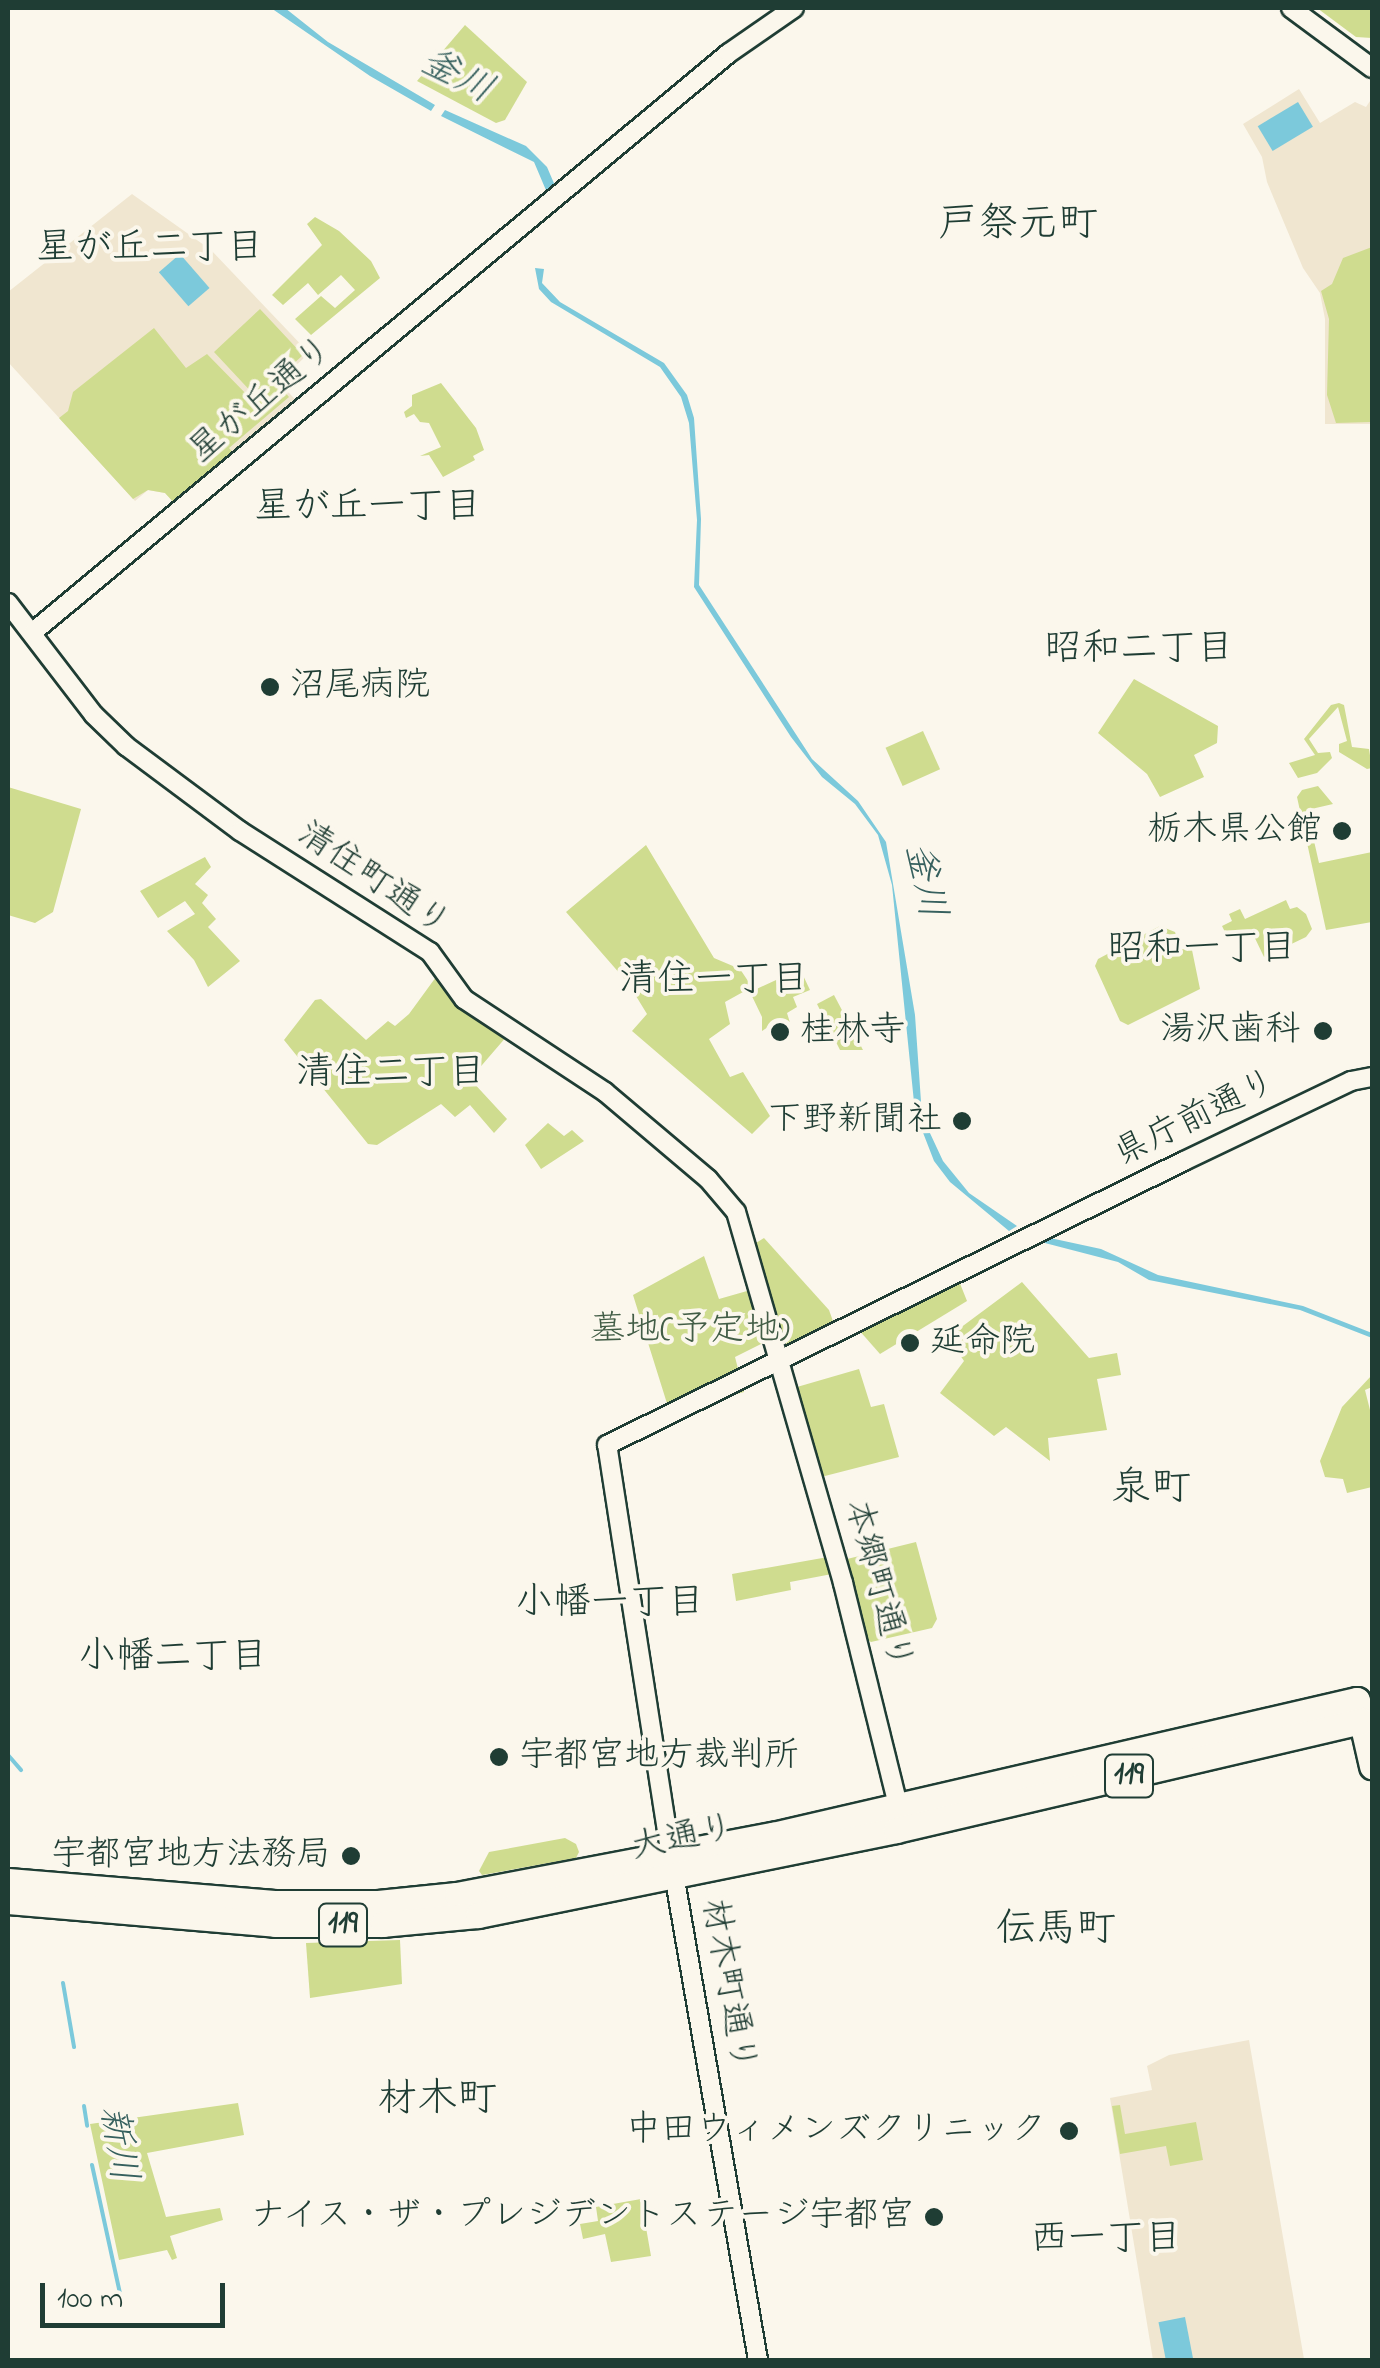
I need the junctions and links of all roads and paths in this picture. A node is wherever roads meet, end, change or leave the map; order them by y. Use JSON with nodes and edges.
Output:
{"nodes":[{"id":1,"x":794,"y":8,"type":"edge"},
{"id":2,"x":1291,"y":8,"type":"edge"},
{"id":3,"x":1372,"y":68,"type":"edge"},
{"id":4,"x":8,"y":603,"type":"edge"},
{"id":5,"x":34,"y":632,"type":"junction"},
{"id":6,"x":1372,"y":1076,"type":"edge"},
{"id":7,"x":782,"y":1358,"type":"junction"},
{"id":8,"x":1372,"y":1766,"type":"edge"},
{"id":9,"x":899,"y":1818,"type":"junction"},
{"id":10,"x":673,"y":1867,"type":"junction"},
{"id":11,"x":8,"y":1880,"type":"edge"},
{"id":12,"x":8,"y":1901,"type":"edge"},
{"id":13,"x":758,"y":2360,"type":"edge"}],
"edges":[{"from":1,"to":5,"type":"street","name":"星が丘通り"},
{"from":2,"to":3,"type":"street"},
{"from":4,"to":5,"type":"street","name":"清住町通り"},
{"from":5,"to":7,"type":"street","name":"清住町通り"},
{"from":6,"to":7,"type":"street","name":"県庁前通り"},
{"from":7,"to":9,"type":"street","name":"本郷町通り"},
{"from":7,"to":10,"type":"street","name":"材木町通り"},
{"from":8,"to":9,"type":"highway","name":"大通り","number":"119"},
{"from":9,"to":10,"type":"highway","name":"大通り","number":"119"},
{"from":10,"to":11,"type":"highway","name":"大通り","number":"119"},
{"from":10,"to":12,"type":"highway","name":"大通り","number":"119"},
{"from":10,"to":13,"type":"street","name":"材木町通り"}]}
